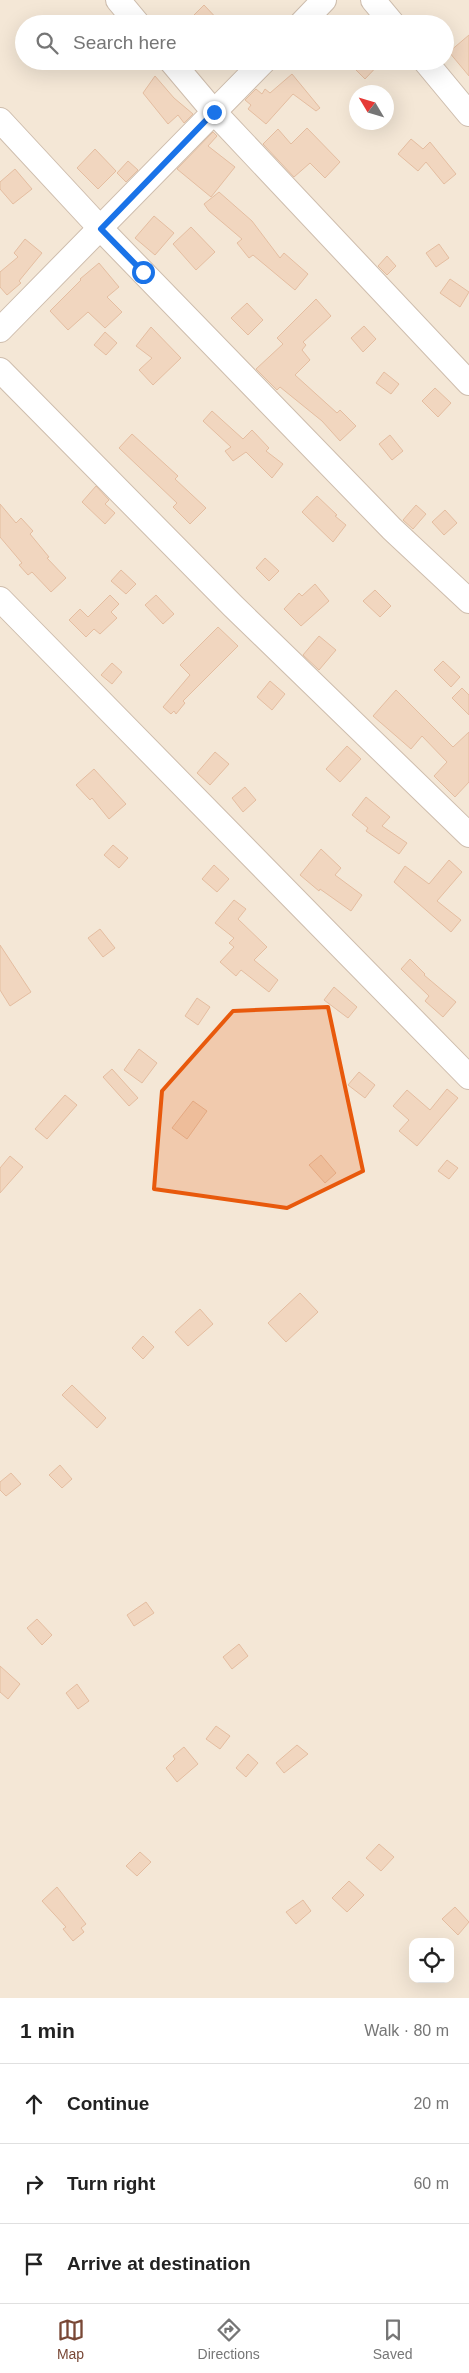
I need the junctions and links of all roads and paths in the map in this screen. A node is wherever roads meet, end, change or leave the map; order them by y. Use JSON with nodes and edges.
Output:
{"nodes":[{"id":1,"x":118,"y":0,"type":"edge"},
{"id":2,"x":324,"y":0,"type":"edge"},
{"id":3,"x":374,"y":0,"type":"edge"},
{"id":4,"x":130,"y":15,"type":"edge"},
{"id":5,"x":310,"y":15,"type":"edge"},
{"id":6,"x":386,"y":15,"type":"edge"},
{"id":7,"x":179,"y":70,"type":"edge"},
{"id":8,"x":255,"y":70,"type":"edge"},
{"id":9,"x":432,"y":70,"type":"edge"},
{"id":10,"x":214,"y":112,"type":"junction"},
{"id":11,"x":469,"y":114,"type":"edge"},
{"id":12,"x":0,"y":120,"type":"edge"},
{"id":13,"x":101,"y":229,"type":"junction"},
{"id":14,"x":0,"y":330,"type":"edge"},
{"id":15,"x":0,"y":370,"type":"edge"},
{"id":16,"x":469,"y":383,"type":"edge"},
{"id":17,"x":0,"y":599,"type":"edge"},
{"id":18,"x":469,"y":602,"type":"edge"},
{"id":19,"x":469,"y":835,"type":"edge"},
{"id":20,"x":469,"y":1077,"type":"edge"}],
"edges":[{"from":1,"to":4,"type":"street"},
{"from":2,"to":5,"type":"street"},
{"from":3,"to":6,"type":"street"},
{"from":7,"to":10,"type":"street"},
{"from":8,"to":10,"type":"street"},
{"from":9,"to":11,"type":"street"},
{"from":10,"to":13,"type":"street"},
{"from":10,"to":16,"type":"street"},
{"from":12,"to":13,"type":"street"},
{"from":13,"to":14,"type":"street"},
{"from":13,"to":18,"type":"street"},
{"from":15,"to":19,"type":"street"},
{"from":17,"to":20,"type":"street"}]}
